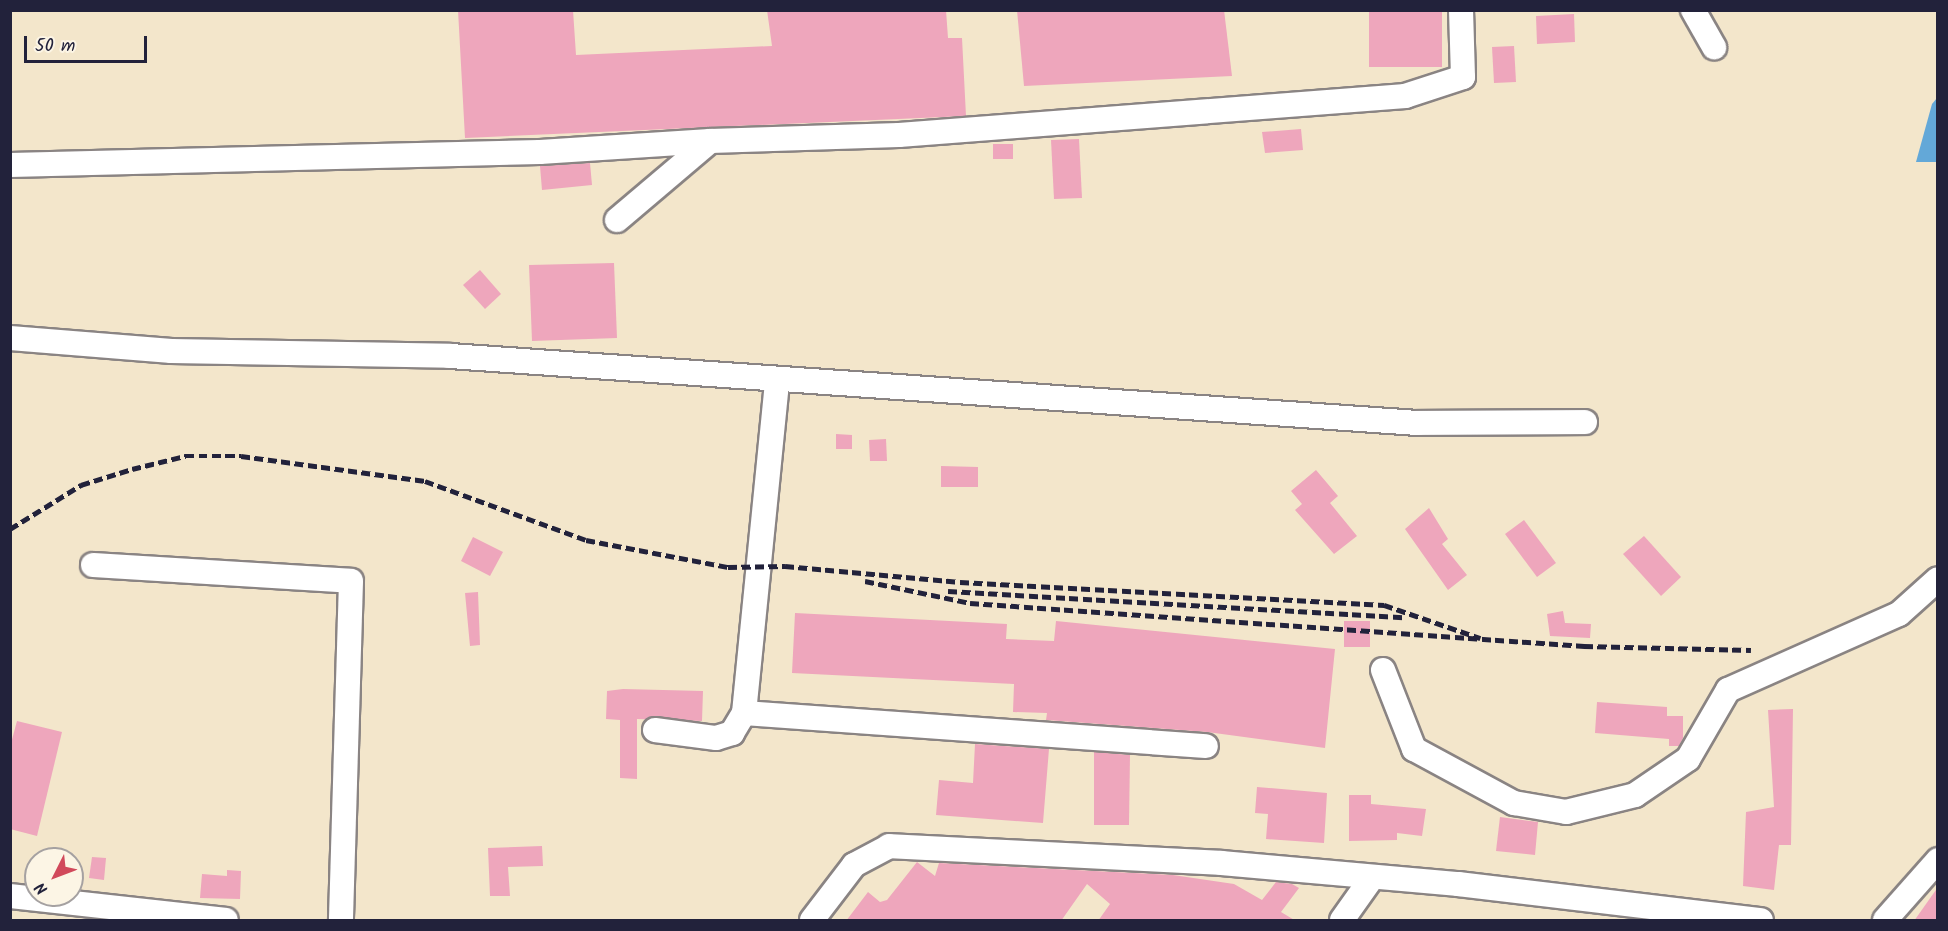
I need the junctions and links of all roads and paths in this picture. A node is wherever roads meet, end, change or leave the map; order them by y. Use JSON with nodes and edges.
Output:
{"nodes":[{"id":1,"x":1461,"y":10,"type":"edge"},
{"id":2,"x":1693,"y":10,"type":"edge"},
{"id":3,"x":1714,"y":47,"type":"dead end"},
{"id":4,"x":710,"y":141,"type":"junction"},
{"id":5,"x":10,"y":165,"type":"edge"},
{"id":6,"x":616,"y":220,"type":"dead end"},
{"id":7,"x":10,"y":338,"type":"edge"},
{"id":8,"x":777,"y":382,"type":"junction"},
{"id":9,"x":1585,"y":422,"type":"dead end"},
{"id":10,"x":93,"y":565,"type":"dead end"},
{"id":11,"x":1938,"y":579,"type":"edge"},
{"id":12,"x":1383,"y":670,"type":"dead end"},
{"id":13,"x":744,"y":713,"type":"junction"},
{"id":14,"x":655,"y":730,"type":"dead end"},
{"id":15,"x":1206,"y":746,"type":"dead end"},
{"id":16,"x":1938,"y":860,"type":"edge"},
{"id":17,"x":1371,"y":879,"type":"junction"},
{"id":18,"x":10,"y":896,"type":"edge"},
{"id":19,"x":1890,"y":914,"type":"edge"},
{"id":20,"x":226,"y":921,"type":"edge"},
{"id":21,"x":340,"y":921,"type":"edge"},
{"id":22,"x":812,"y":921,"type":"edge"},
{"id":23,"x":1342,"y":921,"type":"edge"},
{"id":24,"x":1761,"y":921,"type":"edge"}],
"edges":[{"from":1,"to":4,"type":"street"},
{"from":2,"to":3,"type":"street"},
{"from":4,"to":5,"type":"street"},
{"from":4,"to":6,"type":"street"},
{"from":7,"to":8,"type":"street"},
{"from":8,"to":9,"type":"street"},
{"from":8,"to":13,"type":"street"},
{"from":10,"to":21,"type":"street"},
{"from":11,"to":12,"type":"street"},
{"from":13,"to":14,"type":"street"},
{"from":13,"to":15,"type":"street"},
{"from":16,"to":19,"type":"street"},
{"from":17,"to":22,"type":"street"},
{"from":17,"to":23,"type":"street"},
{"from":17,"to":24,"type":"street"},
{"from":18,"to":20,"type":"street"}]}
